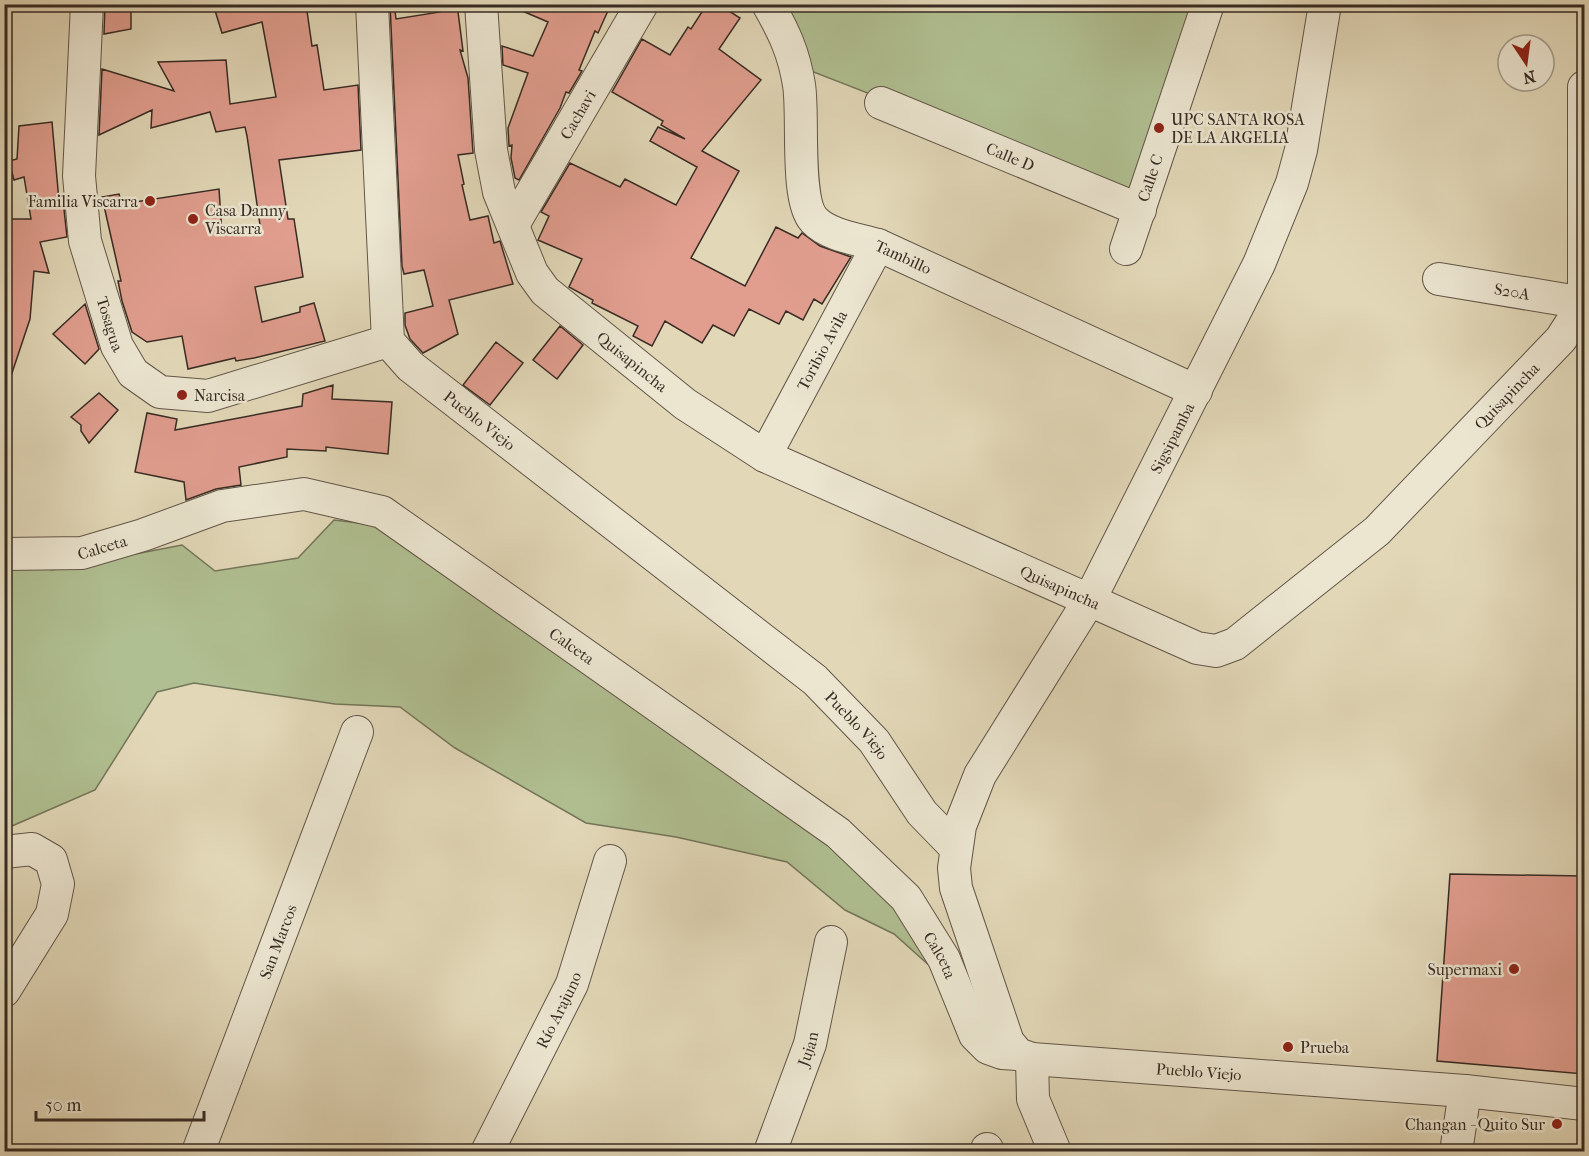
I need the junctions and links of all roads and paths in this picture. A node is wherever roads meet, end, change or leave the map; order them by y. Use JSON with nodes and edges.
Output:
{"nodes":[{"id":1,"x":87,"y":4,"type":"edge"},
{"id":2,"x":372,"y":4,"type":"edge"},
{"id":3,"x":481,"y":4,"type":"edge"},
{"id":4,"x":642,"y":4,"type":"edge"},
{"id":5,"x":768,"y":4,"type":"edge"},
{"id":6,"x":1208,"y":4,"type":"edge"},
{"id":7,"x":1325,"y":4,"type":"edge"},
{"id":8,"x":1584,"y":87,"type":"edge"},
{"id":9,"x":881,"y":103,"type":"dead end"},
{"id":10,"x":1140,"y":210,"type":"junction"},
{"id":11,"x":513,"y":225,"type":"junction"},
{"id":12,"x":878,"y":245,"type":"junction"},
{"id":13,"x":1126,"y":249,"type":"dead end"},
{"id":14,"x":1439,"y":279,"type":"dead end"},
{"id":15,"x":1584,"y":303,"type":"edge"},
{"id":16,"x":387,"y":341,"type":"junction"},
{"id":17,"x":1196,"y":391,"type":"junction"},
{"id":18,"x":765,"y":456,"type":"junction"},
{"id":19,"x":4,"y":554,"type":"edge"},
{"id":20,"x":1090,"y":599,"type":"junction"},
{"id":21,"x":357,"y":732,"type":"dead end"},
{"id":22,"x":955,"y":847,"type":"junction"},
{"id":23,"x":4,"y":852,"type":"edge"},
{"id":24,"x":610,"y":861,"type":"dead end"},
{"id":25,"x":831,"y":942,"type":"dead end"},
{"id":26,"x":4,"y":991,"type":"edge"},
{"id":27,"x":1025,"y":1056,"type":"junction"},
{"id":28,"x":1466,"y":1091,"type":"junction"},
{"id":29,"x":1584,"y":1104,"type":"edge"},
{"id":30,"x":198,"y":1152,"type":"edge"},
{"id":31,"x":487,"y":1152,"type":"edge"},
{"id":32,"x":770,"y":1152,"type":"edge"},
{"id":33,"x":1055,"y":1152,"type":"edge"},
{"id":34,"x":1456,"y":1152,"type":"edge"}],
"edges":[{"from":1,"to":16,"type":"street","name":"Tosagua"},
{"from":2,"to":16,"type":"street"},
{"from":3,"to":11,"type":"street","name":"Quisapincha"},
{"from":4,"to":11,"type":"street","name":"Cachavi"},
{"from":5,"to":12,"type":"street","name":"Tambillo"},
{"from":6,"to":10,"type":"street","name":"Calle C"},
{"from":7,"to":17,"type":"street","name":"Sigsipamba"},
{"from":8,"to":15,"type":"street"},
{"from":9,"to":10,"type":"street","name":"Calle D"},
{"from":10,"to":13,"type":"street","name":"Calle C"},
{"from":11,"to":18,"type":"street","name":"Quisapincha"},
{"from":12,"to":17,"type":"street","name":"Tambillo"},
{"from":12,"to":18,"type":"street","name":"Toribio Avila"},
{"from":14,"to":15,"type":"street","name":"S20A"},
{"from":15,"to":20,"type":"street","name":"Quisapincha"},
{"from":16,"to":22,"type":"street","name":"Pueblo Viejo"},
{"from":17,"to":20,"type":"street","name":"Sigsipamba"},
{"from":18,"to":20,"type":"street","name":"Quisapincha"},
{"from":19,"to":27,"type":"street","name":"Calceta"},
{"from":20,"to":22,"type":"street","name":"Sigsipamba"},
{"from":21,"to":30,"type":"street","name":"San Marcos"},
{"from":22,"to":27,"type":"street"},
{"from":23,"to":26,"type":"street"},
{"from":24,"to":31,"type":"street","name":"Río Arajuno"},
{"from":25,"to":32,"type":"street","name":"Jujan"},
{"from":27,"to":28,"type":"street","name":"Pueblo Viejo"},
{"from":27,"to":33,"type":"street"},
{"from":28,"to":29,"type":"street","name":"Pueblo Viejo"},
{"from":28,"to":34,"type":"street"}]}
